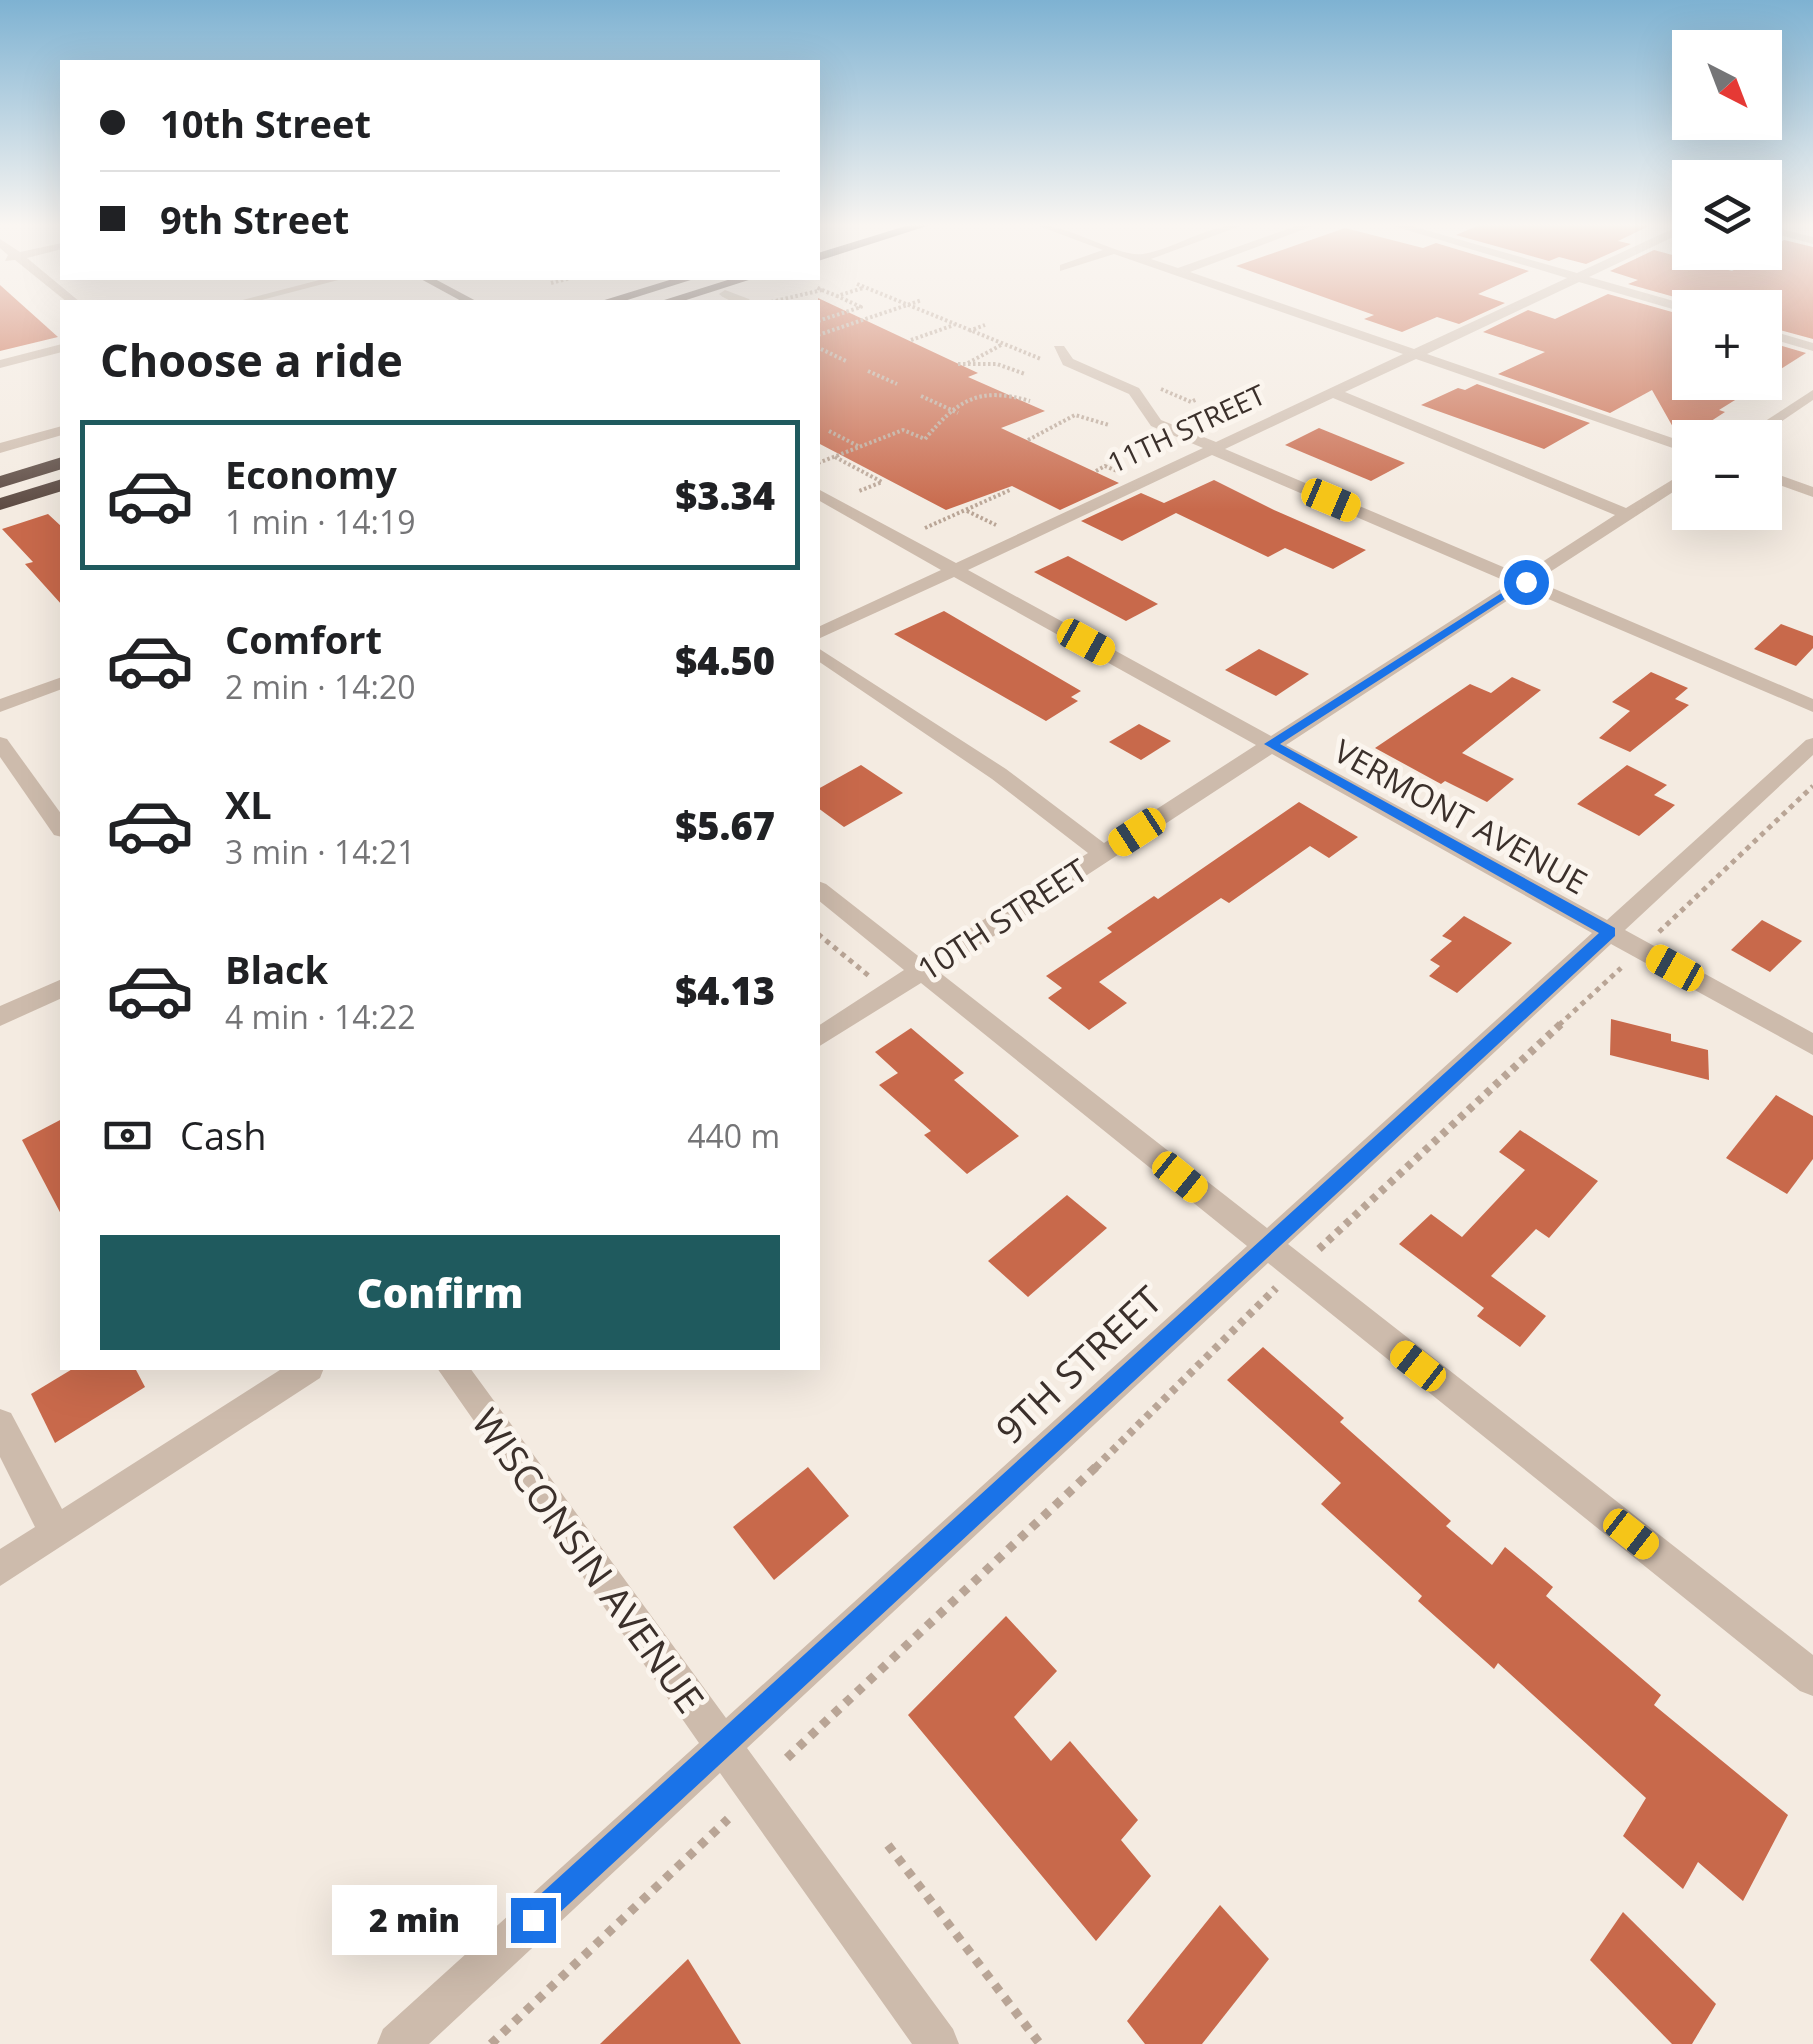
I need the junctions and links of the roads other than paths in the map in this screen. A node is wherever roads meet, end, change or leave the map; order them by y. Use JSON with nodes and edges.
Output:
{"nodes":[{"id":1,"x":1318,"y":320,"type":"edge"},
{"id":2,"x":1487,"y":320,"type":"edge"},
{"id":3,"x":1782,"y":338,"type":"edge"},
{"id":4,"x":1813,"y":347,"type":"edge"},
{"id":5,"x":60,"y":349,"type":"edge"},
{"id":6,"x":1062,"y":353,"type":"road end"},
{"id":7,"x":1415,"y":354,"type":"junction"},
{"id":8,"x":0,"y":364,"type":"edge"},
{"id":9,"x":1332,"y":392,"type":"junction"},
{"id":10,"x":1813,"y":394,"type":"edge"},
{"id":11,"x":1773,"y":420,"type":"edge"},
{"id":12,"x":60,"y":431,"type":"edge"},
{"id":13,"x":1672,"y":443,"type":"edge"},
{"id":14,"x":0,"y":448,"type":"edge"},
{"id":15,"x":1214,"y":448,"type":"junction"},
{"id":16,"x":60,"y":464,"type":"edge"},
{"id":17,"x":1782,"y":481,"type":"edge"},
{"id":18,"x":0,"y":482,"type":"edge"},
{"id":19,"x":60,"y":486,"type":"edge"},
{"id":20,"x":1672,"y":486,"type":"edge"},
{"id":21,"x":1813,"y":492,"type":"edge"},
{"id":22,"x":820,"y":495,"type":"edge"},
{"id":23,"x":0,"y":504,"type":"edge"},
{"id":24,"x":1628,"y":515,"type":"junction"},
{"id":25,"x":956,"y":569,"type":"junction"},
{"id":26,"x":1526,"y":582,"type":"junction"},
{"id":27,"x":820,"y":633,"type":"edge"},
{"id":28,"x":820,"y":654,"type":"edge"},
{"id":29,"x":60,"y":685,"type":"edge"},
{"id":30,"x":0,"y":706,"type":"edge"},
{"id":31,"x":1813,"y":706,"type":"edge"},
{"id":32,"x":0,"y":743,"type":"edge"},
{"id":33,"x":1270,"y":744,"type":"junction"},
{"id":34,"x":1813,"y":744,"type":"edge"},
{"id":35,"x":60,"y":827,"type":"edge"},
{"id":36,"x":1103,"y":853,"type":"junction"},
{"id":37,"x":820,"y":891,"type":"edge"},
{"id":38,"x":1610,"y":932,"type":"junction"},
{"id":39,"x":921,"y":972,"type":"junction"},
{"id":40,"x":60,"y":989,"type":"edge"},
{"id":41,"x":0,"y":1017,"type":"edge"},
{"id":42,"x":820,"y":1037,"type":"edge"},
{"id":43,"x":1813,"y":1045,"type":"edge"},
{"id":44,"x":1267,"y":1246,"type":"junction"},
{"id":45,"x":306,"y":1370,"type":"edge"},
{"id":46,"x":453,"y":1370,"type":"edge"},
{"id":47,"x":0,"y":1424,"type":"edge"},
{"id":48,"x":56,"y":1533,"type":"junction"},
{"id":49,"x":0,"y":1569,"type":"edge"},
{"id":50,"x":1813,"y":1678,"type":"edge"},
{"id":51,"x":722,"y":1745,"type":"junction"},
{"id":52,"x":398,"y":2044,"type":"edge"},
{"id":53,"x":938,"y":2044,"type":"edge"}],
"edges":[{"from":1,"to":7,"type":"street"},
{"from":2,"to":7,"type":"street","name":"11TH STREET"},
{"from":3,"to":4,"type":"street"},
{"from":5,"to":8,"type":"street"},
{"from":6,"to":15,"type":"street"},
{"from":7,"to":9,"type":"street","name":"11TH STREET"},
{"from":7,"to":13,"type":"street"},
{"from":9,"to":15,"type":"street","name":"11TH STREET"},
{"from":9,"to":24,"type":"street"},
{"from":10,"to":11,"type":"street"},
{"from":12,"to":14,"type":"street"},
{"from":15,"to":25,"type":"street","name":"11TH STREET"},
{"from":15,"to":26,"type":"street"},
{"from":16,"to":18,"type":"highway"},
{"from":17,"to":21,"type":"street"},
{"from":19,"to":23,"type":"highway"},
{"from":20,"to":24,"type":"street","name":"10TH STREET"},
{"from":22,"to":25,"type":"street","name":"VERMONT AVENUE"},
{"from":24,"to":26,"type":"street","name":"10TH STREET"},
{"from":25,"to":27,"type":"street","name":"11TH STREET"},
{"from":25,"to":33,"type":"street","name":"VERMONT AVENUE"},
{"from":26,"to":31,"type":"street"},
{"from":26,"to":33,"type":"street","name":"10TH STREET"},
{"from":28,"to":36,"type":"street"},
{"from":29,"to":30,"type":"street"},
{"from":32,"to":35,"type":"street"},
{"from":33,"to":36,"type":"street","name":"10TH STREET"},
{"from":33,"to":38,"type":"street","name":"VERMONT AVENUE"},
{"from":34,"to":38,"type":"street","name":"9TH STREET"},
{"from":36,"to":39,"type":"street","name":"10TH STREET"},
{"from":37,"to":39,"type":"street"},
{"from":38,"to":43,"type":"street","name":"VERMONT AVENUE"},
{"from":38,"to":44,"type":"street","name":"9TH STREET"},
{"from":39,"to":42,"type":"street","name":"10TH STREET"},
{"from":39,"to":44,"type":"street"},
{"from":40,"to":41,"type":"street"},
{"from":44,"to":50,"type":"street"},
{"from":44,"to":51,"type":"street","name":"9TH STREET"},
{"from":45,"to":48,"type":"street"},
{"from":46,"to":51,"type":"street","name":"WISCONSIN AVENUE"},
{"from":47,"to":48,"type":"street"},
{"from":48,"to":49,"type":"street"},
{"from":51,"to":52,"type":"street","name":"9TH STREET"},
{"from":51,"to":53,"type":"street","name":"WISCONSIN AVENUE"}]}
